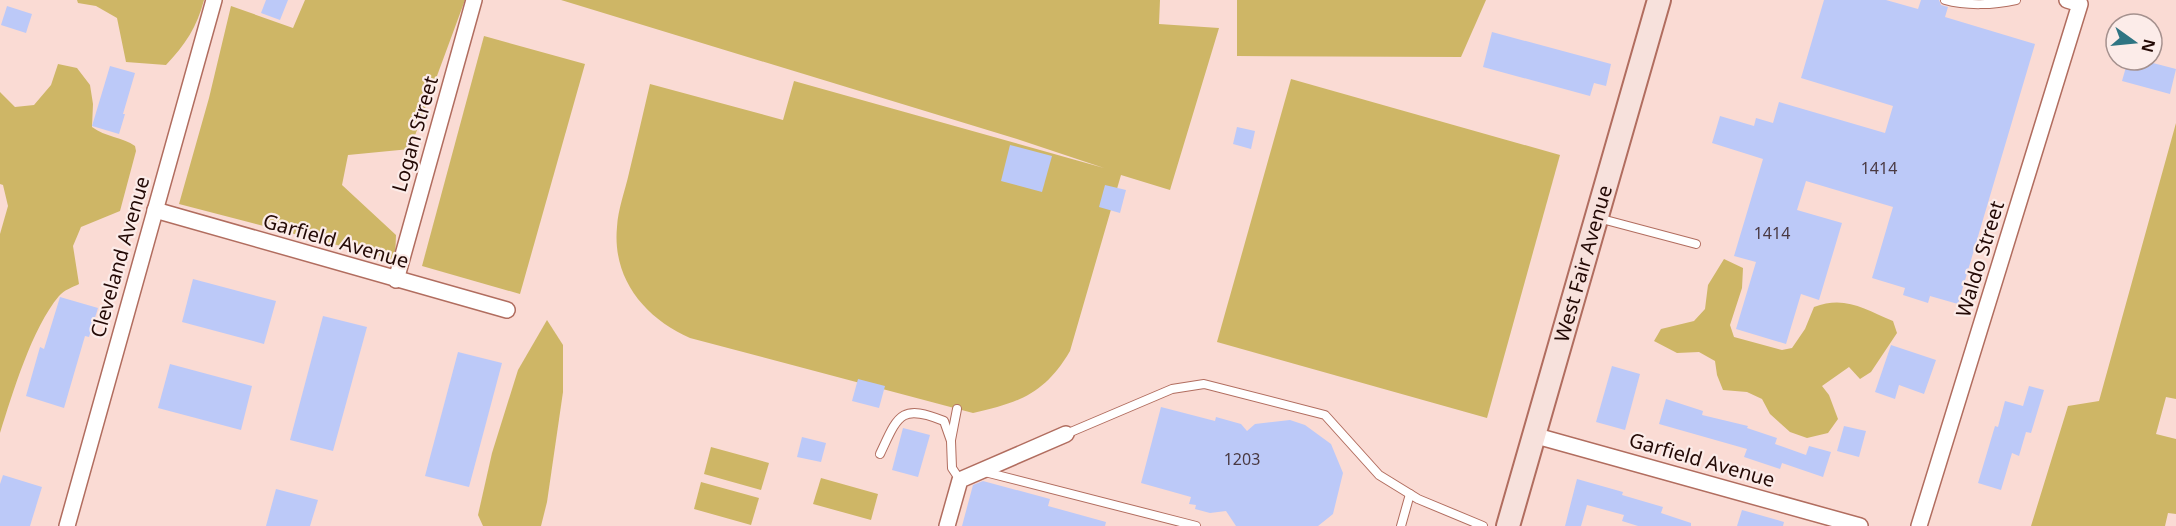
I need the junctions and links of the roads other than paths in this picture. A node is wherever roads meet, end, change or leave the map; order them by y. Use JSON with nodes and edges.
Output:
{"nodes":[{"id":1,"x":214,"y":0,"type":"edge"},
{"id":2,"x":474,"y":0,"type":"edge"},
{"id":3,"x":1659,"y":0,"type":"edge"},
{"id":4,"x":1945,"y":0,"type":"edge"},
{"id":5,"x":2016,"y":0,"type":"edge"},
{"id":6,"x":2074,"y":2,"type":"edge"},
{"id":7,"x":154,"y":210,"type":"junction"},
{"id":8,"x":1596,"y":218,"type":"junction"},
{"id":9,"x":1696,"y":244,"type":"dead end"},
{"id":10,"x":396,"y":280,"type":"junction"},
{"id":11,"x":507,"y":310,"type":"dead end"},
{"id":12,"x":957,"y":409,"type":"dead end"},
{"id":13,"x":1066,"y":435,"type":"joint"},
{"id":14,"x":1533,"y":435,"type":"junction"},
{"id":15,"x":951,"y":441,"type":"junction"},
{"id":16,"x":880,"y":454,"type":"dead end"},
{"id":17,"x":981,"y":471,"type":"junction"},
{"id":18,"x":960,"y":480,"type":"junction"},
{"id":19,"x":1410,"y":494,"type":"junction"},
{"id":20,"x":67,"y":526,"type":"edge"},
{"id":21,"x":947,"y":526,"type":"edge"},
{"id":22,"x":1196,"y":526,"type":"edge"},
{"id":23,"x":1401,"y":526,"type":"edge"},
{"id":24,"x":1483,"y":526,"type":"edge"},
{"id":25,"x":1508,"y":526,"type":"edge"},
{"id":26,"x":1860,"y":526,"type":"edge"},
{"id":27,"x":1919,"y":526,"type":"edge"}],
"edges":[{"from":1,"to":7,"type":"street","name":"Cleveland Avenue"},
{"from":2,"to":10,"type":"street","name":"Logan Street"},
{"from":3,"to":8,"type":"street","name":"West Fair Avenue"},
{"from":4,"to":5,"type":"lane"},
{"from":6,"to":27,"type":"street","name":"Waldo Street"},
{"from":7,"to":10,"type":"street","name":"Garfield Avenue"},
{"from":7,"to":20,"type":"street","name":"Cleveland Avenue"},
{"from":8,"to":9,"type":"lane"},
{"from":8,"to":14,"type":"street","name":"West Fair Avenue"},
{"from":10,"to":11,"type":"street","name":"Garfield Avenue"},
{"from":12,"to":15,"type":"lane"},
{"from":13,"to":17,"type":"street"},
{"from":13,"to":19,"type":"lane"},
{"from":14,"to":25,"type":"street","name":"West Fair Avenue"},
{"from":14,"to":26,"type":"street","name":"Garfield Avenue"},
{"from":15,"to":16,"type":"lane"},
{"from":15,"to":18,"type":"lane"},
{"from":17,"to":18,"type":"street"},
{"from":17,"to":22,"type":"lane"},
{"from":18,"to":21,"type":"street"},
{"from":19,"to":23,"type":"lane"},
{"from":19,"to":24,"type":"lane"}]}
